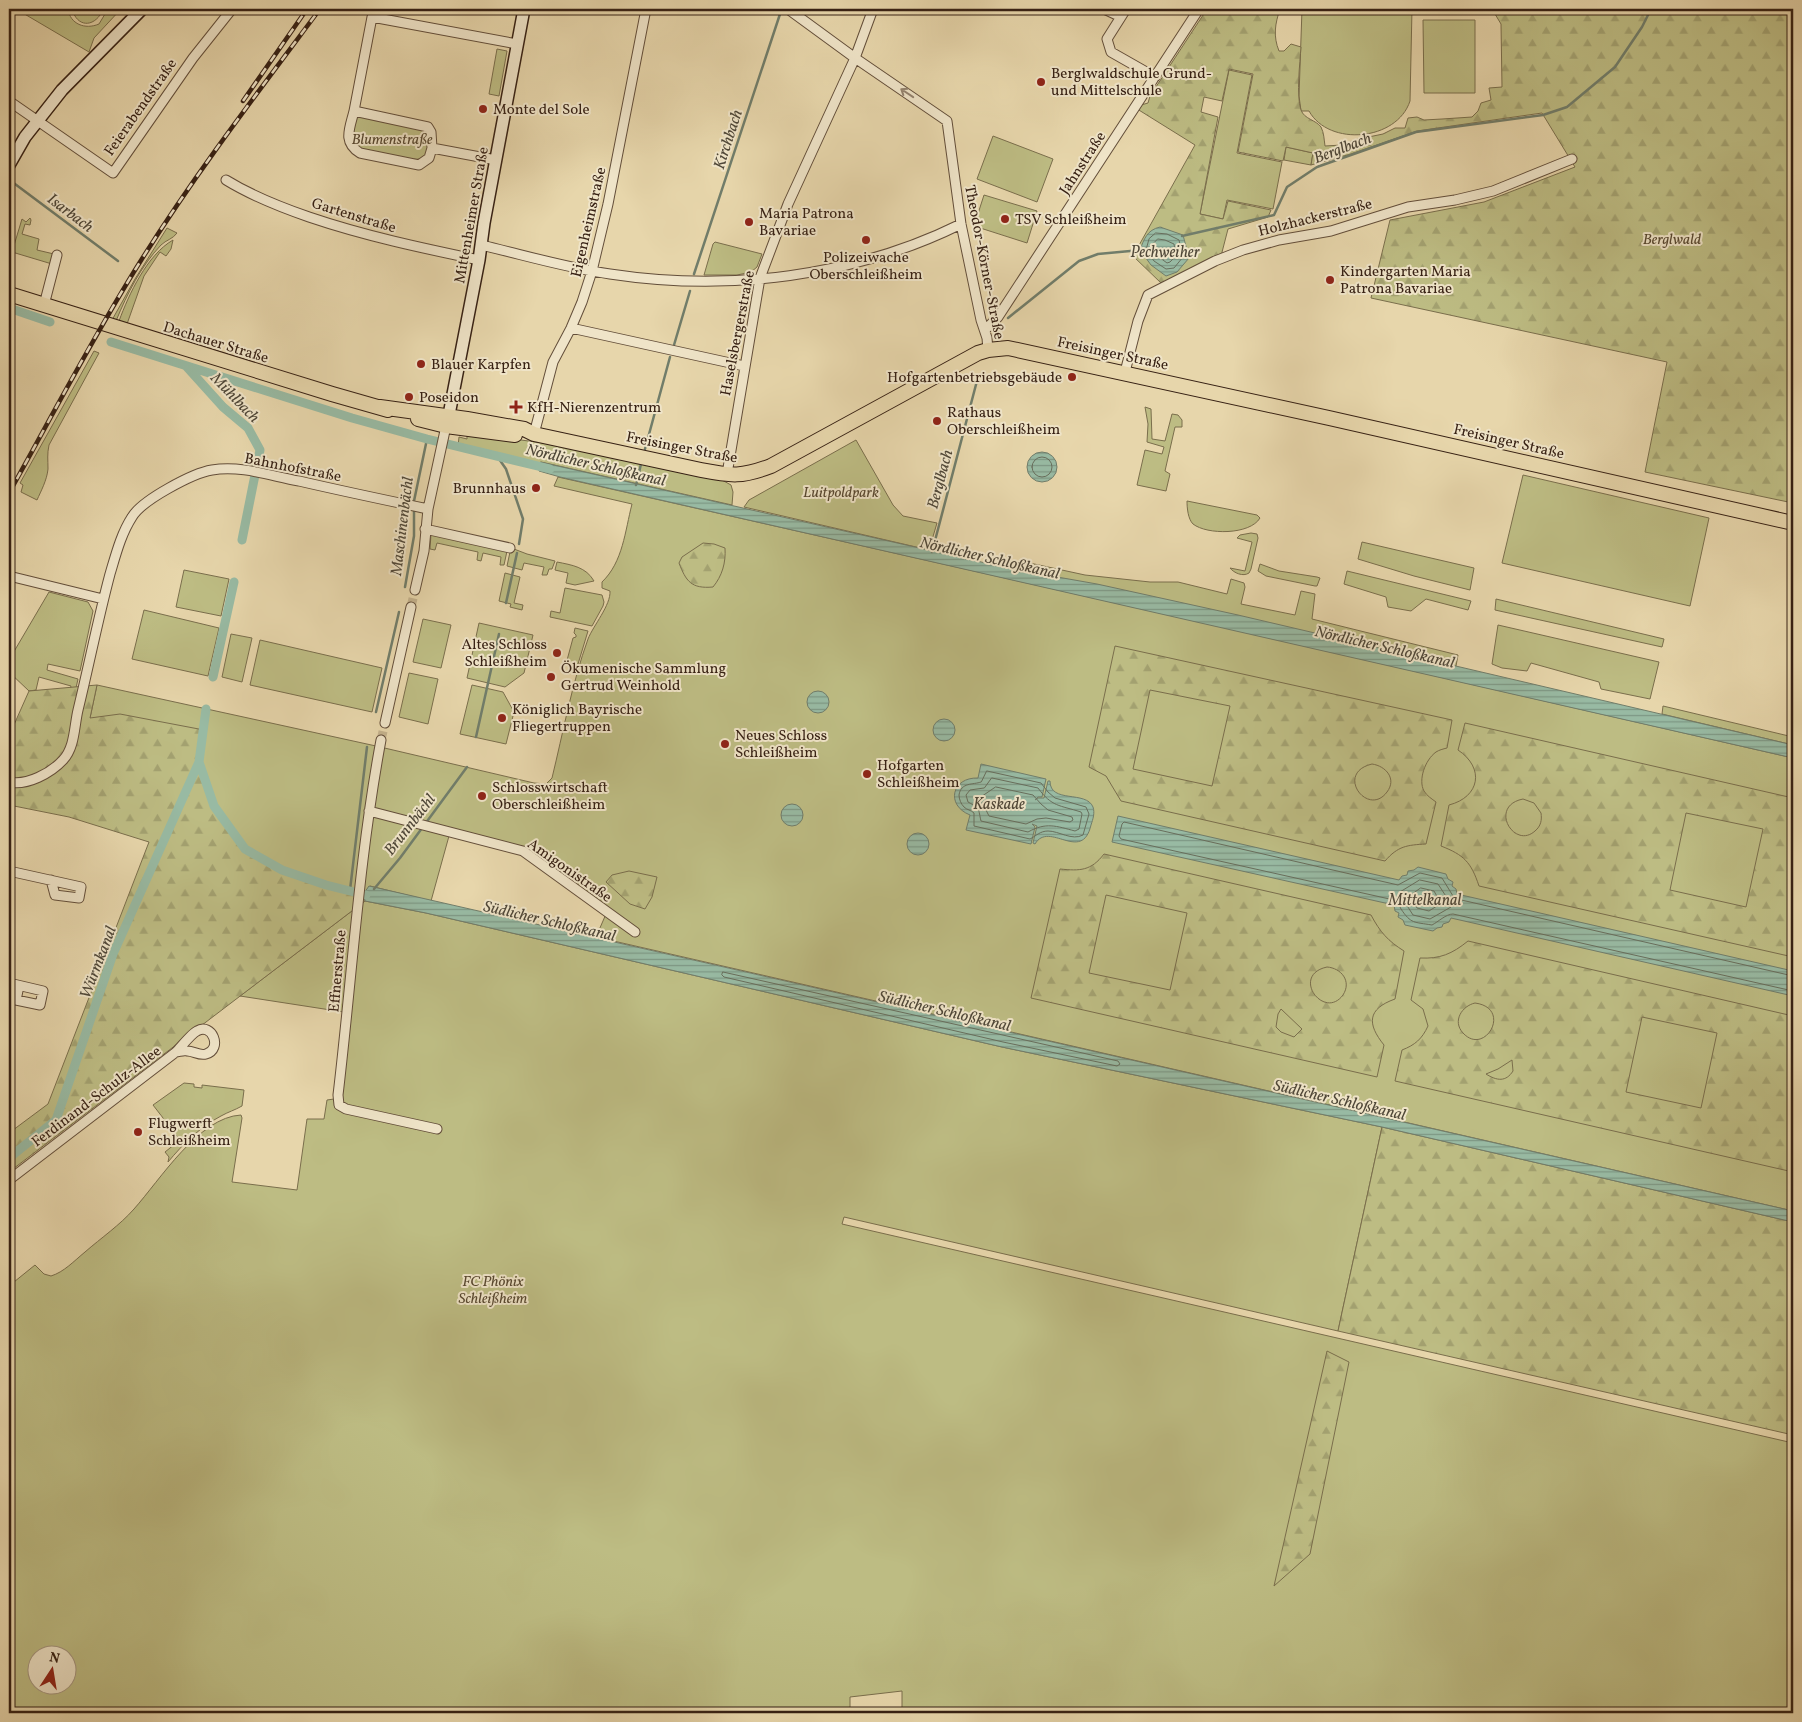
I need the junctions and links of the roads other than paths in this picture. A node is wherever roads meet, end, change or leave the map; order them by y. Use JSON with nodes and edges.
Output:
{"nodes":[{"id":1,"x":142,"y":9,"type":"edge"},
{"id":2,"x":232,"y":9,"type":"edge"},
{"id":3,"x":524,"y":9,"type":"edge"},
{"id":4,"x":646,"y":9,"type":"edge"},
{"id":5,"x":788,"y":9,"type":"edge"},
{"id":6,"x":873,"y":9,"type":"edge"},
{"id":7,"x":1104,"y":9,"type":"edge"},
{"id":8,"x":1126,"y":9,"type":"edge"},
{"id":9,"x":1199,"y":9,"type":"edge"},
{"id":10,"x":1121,"y":17,"type":"junction"},
{"id":11,"x":517,"y":44,"type":"junction"},
{"id":12,"x":855,"y":58,"type":"junction"},
{"id":13,"x":1156,"y":76,"type":"junction"},
{"id":14,"x":9,"y":101,"type":"edge"},
{"id":15,"x":354,"y":111,"type":"junction"},
{"id":16,"x":37,"y":119,"type":"junction"},
{"id":17,"x":432,"y":148,"type":"junction"},
{"id":18,"x":1572,"y":159,"type":"dead end"},
{"id":19,"x":496,"y":160,"type":"junction"},
{"id":20,"x":9,"y":165,"type":"edge"},
{"id":21,"x":226,"y":180,"type":"dead end"},
{"id":22,"x":961,"y":224,"type":"junction"},
{"id":23,"x":481,"y":245,"type":"junction"},
{"id":24,"x":57,"y":255,"type":"dead end"},
{"id":25,"x":479,"y":260,"type":"junction"},
{"id":26,"x":592,"y":271,"type":"junction"},
{"id":27,"x":760,"y":278,"type":"junction"},
{"id":28,"x":9,"y":294,"type":"edge"},
{"id":29,"x":44,"y":305,"type":"junction"},
{"id":30,"x":571,"y":328,"type":"junction"},
{"id":31,"x":985,"y":330,"type":"junction"},
{"id":32,"x":988,"y":350,"type":"junction"},
{"id":33,"x":744,"y":366,"type":"junction"},
{"id":34,"x":1125,"y":372,"type":"junction"},
{"id":35,"x":446,"y":427,"type":"junction"},
{"id":36,"x":534,"y":434,"type":"junction"},
{"id":37,"x":727,"y":474,"type":"junction"},
{"id":38,"x":424,"y":508,"type":"junction"},
{"id":39,"x":1793,"y":523,"type":"edge"},
{"id":40,"x":425,"y":529,"type":"junction"},
{"id":41,"x":510,"y":548,"type":"dead end"},
{"id":42,"x":9,"y":576,"type":"edge"},
{"id":43,"x":415,"y":590,"type":"tunnel mouth"},
{"id":44,"x":103,"y":599,"type":"junction"},
{"id":45,"x":411,"y":607,"type":"tunnel mouth"},
{"id":46,"x":385,"y":723,"type":"tunnel mouth"},
{"id":47,"x":381,"y":740,"type":"tunnel mouth"},
{"id":48,"x":9,"y":782,"type":"edge"},
{"id":49,"x":369,"y":811,"type":"junction"},
{"id":50,"x":9,"y":871,"type":"edge"},
{"id":51,"x":51,"y":880,"type":"dead end"},
{"id":52,"x":635,"y":932,"type":"dead end"},
{"id":53,"x":9,"y":983,"type":"edge"},
{"id":54,"x":19,"y":986,"type":"dead end"},
{"id":55,"x":176,"y":1052,"type":"dead end"},
{"id":56,"x":437,"y":1129,"type":"dead end"},
{"id":57,"x":9,"y":1180,"type":"edge"}],
"edges":[{"from":1,"to":16,"type":"main road"},
{"from":2,"to":16,"type":"street","name":"Feierabendstraße"},
{"from":3,"to":11,"type":"main road","name":"Mittenheimer Straße"},
{"from":4,"to":26,"type":"street","name":"Eigenheimstraße"},
{"from":5,"to":12,"type":"street"},
{"from":6,"to":12,"type":"street","name":"Haselsbergerstraße"},
{"from":7,"to":10,"type":"street"},
{"from":8,"to":10,"type":"street"},
{"from":9,"to":13,"type":"street","name":"Jahnstraße"},
{"from":10,"to":13,"type":"street"},
{"from":11,"to":15,"type":"street"},
{"from":11,"to":19,"type":"main road","name":"Mittenheimer Straße"},
{"from":22,"to":12,"type":"street","name":"Theodor-Körner-Straße","one_way":true},
{"from":12,"to":27,"type":"street","name":"Haselsbergerstraße"},
{"from":13,"to":31,"type":"street","name":"Jahnstraße"},
{"from":14,"to":16,"type":"street"},
{"from":15,"to":17,"type":"street"},
{"from":15,"to":17,"type":"street"},
{"from":16,"to":20,"type":"main road"},
{"from":17,"to":19,"type":"street"},
{"from":18,"to":34,"type":"street","name":"Holzhackerstraße"},
{"from":19,"to":23,"type":"main road","name":"Mittenheimer Straße"},
{"from":21,"to":25,"type":"street","name":"Gartenstraße"},
{"from":22,"to":27,"type":"street"},
{"from":22,"to":31,"type":"street","name":"Theodor-Körner-Straße"},
{"from":23,"to":25,"type":"main road","name":"Mittenheimer Straße"},
{"from":23,"to":26,"type":"street"},
{"from":24,"to":29,"type":"street"},
{"from":25,"to":35,"type":"main road","name":"Mittenheimer Straße"},
{"from":26,"to":27,"type":"street"},
{"from":26,"to":30,"type":"street","name":"Eigenheimstraße"},
{"from":27,"to":33,"type":"street","name":"Haselsbergerstraße"},
{"from":28,"to":29,"type":"main road","name":"Dachauer Straße"},
{"from":29,"to":35,"type":"main road","name":"Dachauer Straße"},
{"from":30,"to":33,"type":"street"},
{"from":30,"to":36,"type":"street","name":"Eigenheimstraße"},
{"from":31,"to":32,"type":"street","name":"Theodor-Körner-Straße"},
{"from":32,"to":34,"type":"main road","name":"Freisinger Straße"},
{"from":32,"to":37,"type":"main road","name":"Freisinger Straße"},
{"from":33,"to":37,"type":"street","name":"Haselsbergerstraße"},
{"from":34,"to":39,"type":"main road","name":"Freisinger Straße"},
{"from":35,"to":36,"type":"main road","name":"Freisinger Straße"},
{"from":35,"to":38,"type":"street"},
{"from":36,"to":37,"type":"main road","name":"Freisinger Straße"},
{"from":38,"to":40,"type":"street"},
{"from":38,"to":44,"type":"street","name":"Bahnhofstraße"},
{"from":40,"to":41,"type":"street"},
{"from":40,"to":43,"type":"street"},
{"from":42,"to":44,"type":"street"},
{"from":44,"to":48,"type":"street","name":"Bahnhofstraße"},
{"from":45,"to":46,"type":"street"},
{"from":47,"to":49,"type":"street","name":"Effnerstraße"},
{"from":49,"to":52,"type":"street","name":"Amigonistraße"},
{"from":49,"to":56,"type":"street","name":"Effnerstraße"},
{"from":50,"to":51,"type":"street"},
{"from":53,"to":54,"type":"street"},
{"from":55,"to":57,"type":"street","name":"Ferdinand-Schulz-Allee"}]}
